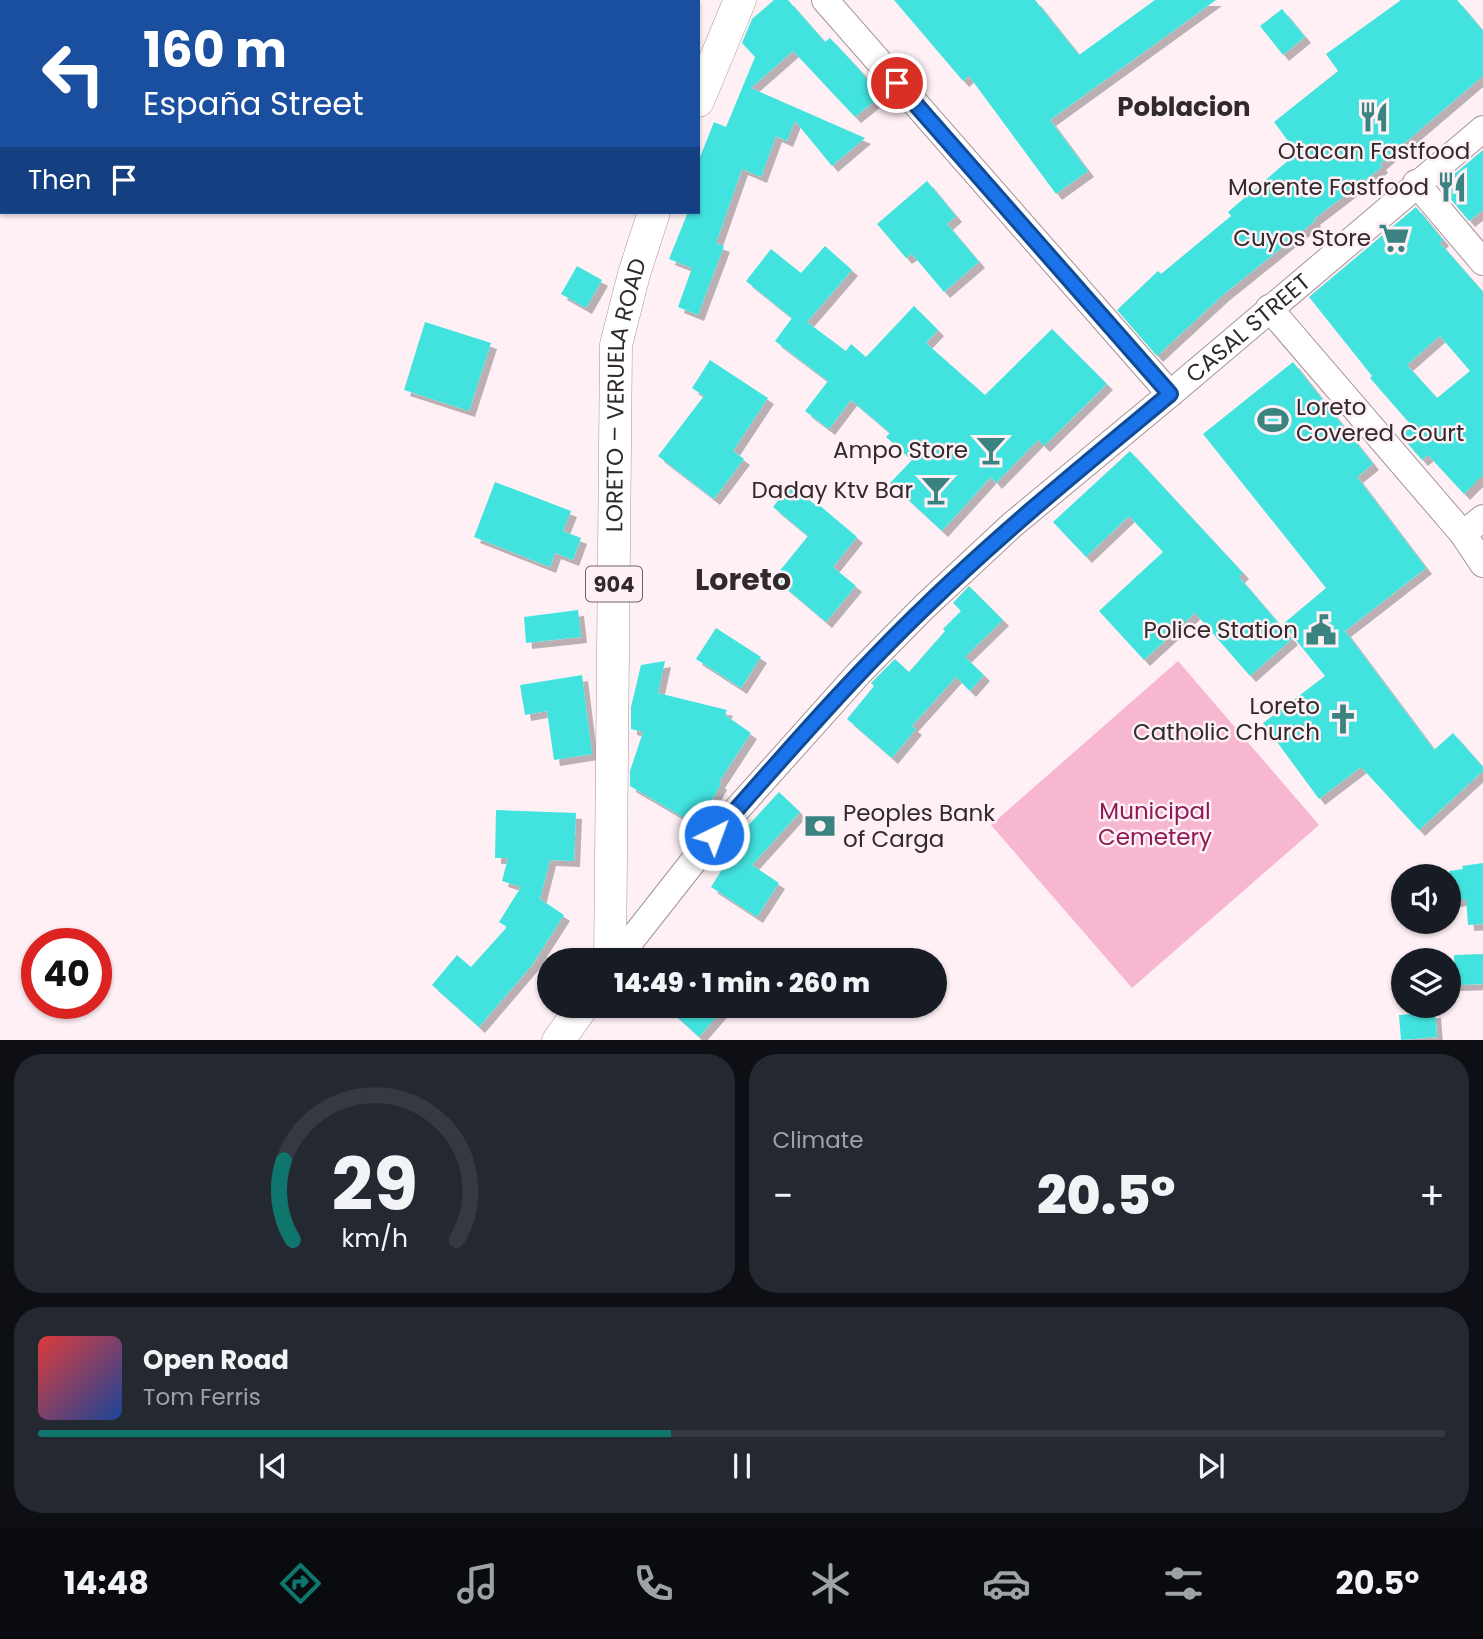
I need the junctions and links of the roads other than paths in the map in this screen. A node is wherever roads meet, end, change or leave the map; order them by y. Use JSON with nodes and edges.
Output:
{"nodes":[{"id":1,"x":740,"y":0,"type":"edge"},
{"id":2,"x":825,"y":0,"type":"edge"},
{"id":3,"x":700,"y":96,"type":"edge"},
{"id":4,"x":1483,"y":129,"type":"edge"},
{"id":5,"x":1416,"y":183,"type":"junction"},
{"id":6,"x":653,"y":214,"type":"edge"},
{"id":7,"x":1483,"y":262,"type":"edge"},
{"id":8,"x":1269,"y":308,"type":"junction"},
{"id":9,"x":1170,"y":394,"type":"junction"},
{"id":10,"x":1473,"y":526,"type":"edge"},
{"id":11,"x":1483,"y":564,"type":"edge"},
{"id":12,"x":610,"y":948,"type":"edge"},
{"id":13,"x":625,"y":948,"type":"edge"},
{"id":14,"x":574,"y":1018,"type":"edge"},
{"id":15,"x":559,"y":1040,"type":"edge"}],
"edges":[{"from":1,"to":3,"type":"main road"},
{"from":2,"to":9,"type":"street"},
{"from":4,"to":5,"type":"street","name":"CASAL STREET"},
{"from":5,"to":7,"type":"street"},
{"from":5,"to":8,"type":"street","name":"CASAL STREET"},
{"from":6,"to":12,"type":"main road","name":"LORETO – VERUELA ROAD","number":"904"},
{"from":8,"to":9,"type":"street","name":"CASAL STREET"},
{"from":8,"to":10,"type":"street"},
{"from":9,"to":13,"type":"street","name":"CASAL STREET"},
{"from":10,"to":11,"type":"street"},
{"from":14,"to":15,"type":"main road"}]}
